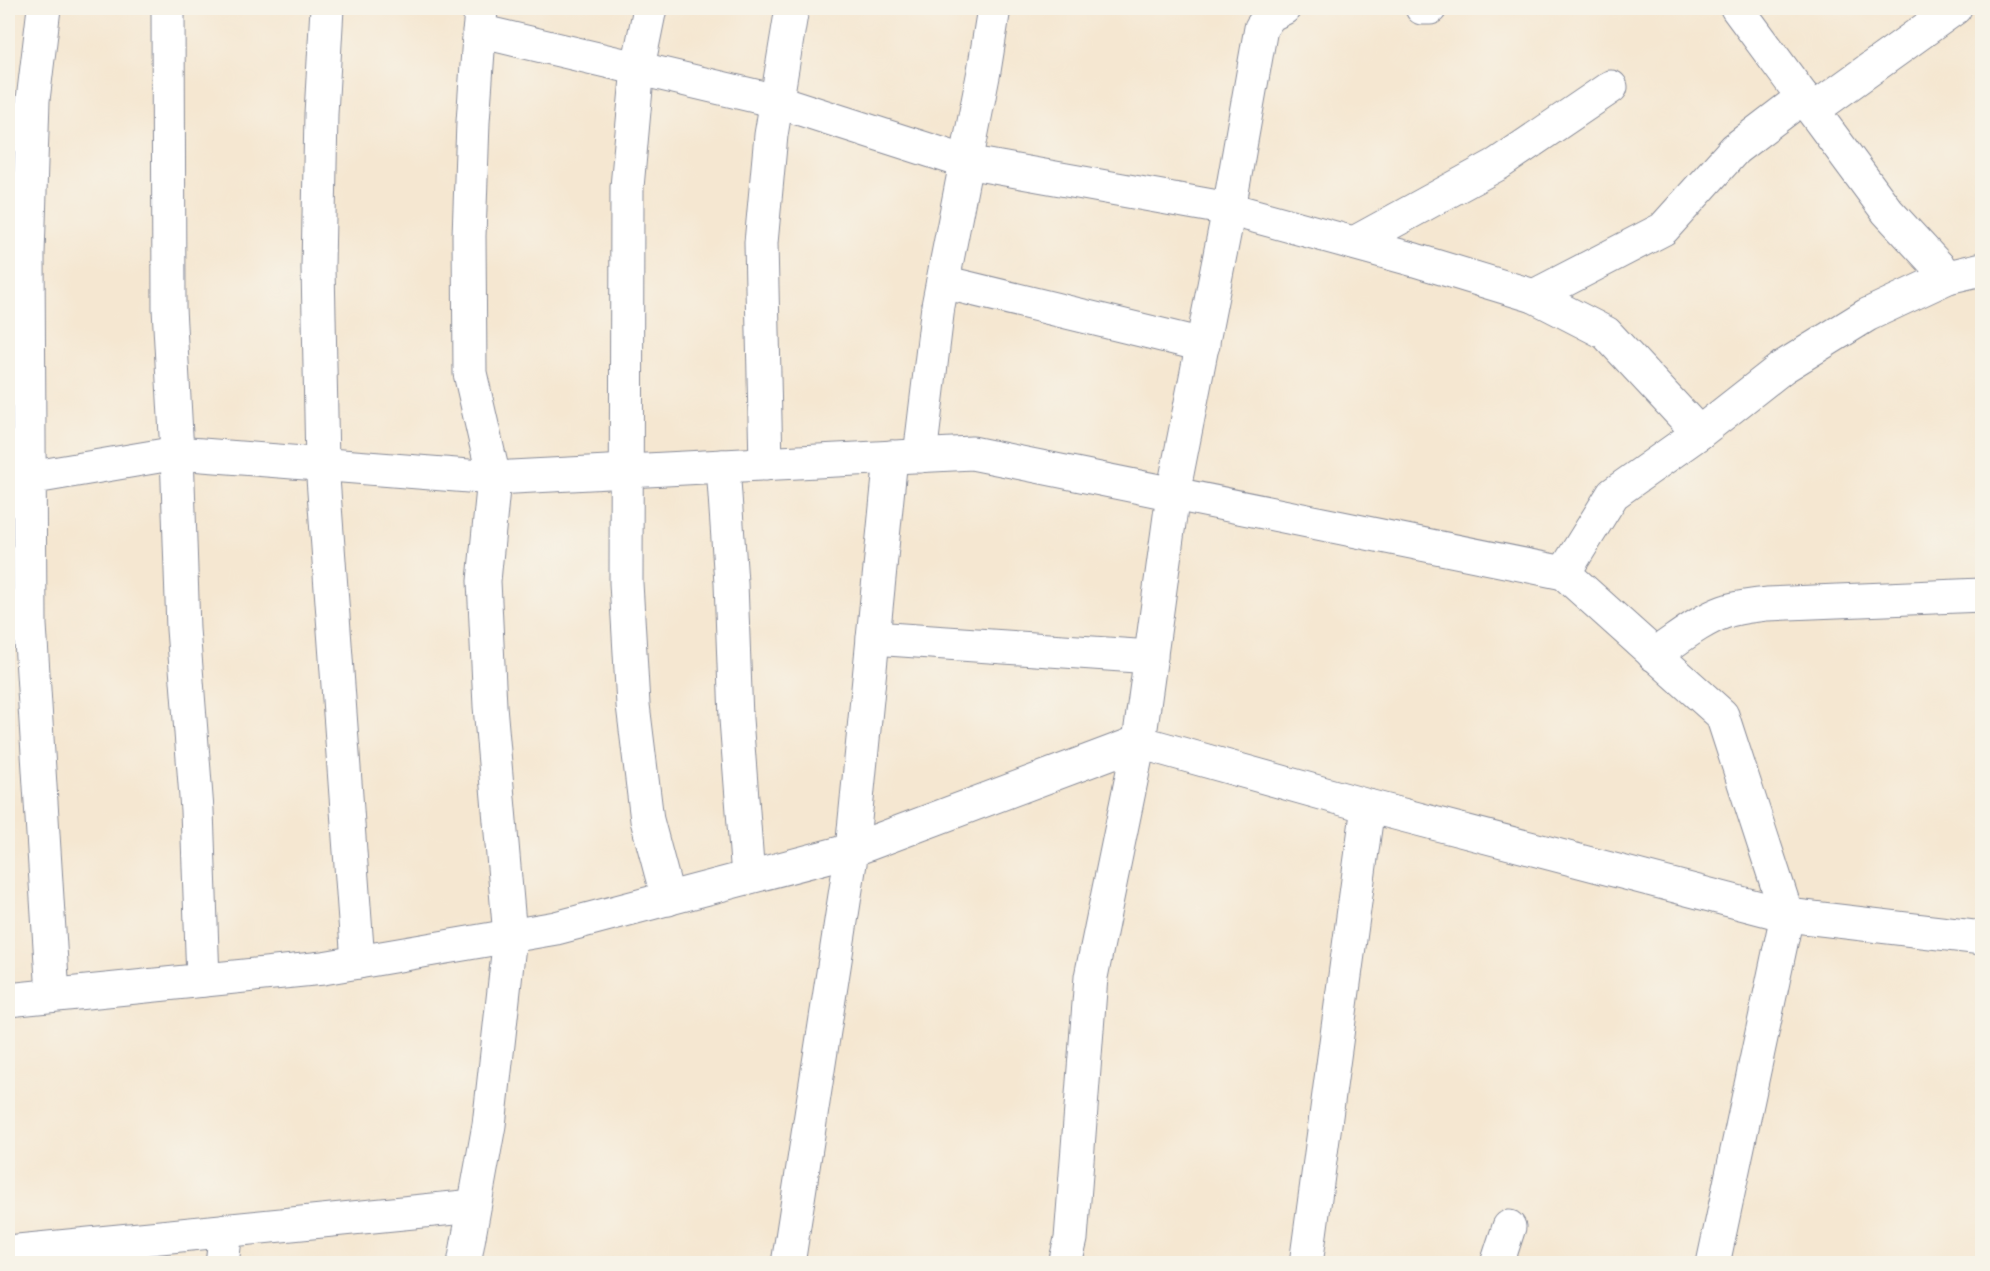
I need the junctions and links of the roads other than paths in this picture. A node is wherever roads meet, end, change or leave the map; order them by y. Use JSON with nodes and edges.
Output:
{"nodes":[{"id":1,"x":44,"y":8,"type":"edge"},
{"id":2,"x":168,"y":8,"type":"edge"},
{"id":3,"x":327,"y":8,"type":"edge"},
{"id":4,"x":650,"y":8,"type":"edge"},
{"id":5,"x":792,"y":8,"type":"edge"},
{"id":6,"x":994,"y":8,"type":"edge"},
{"id":7,"x":1422,"y":8,"type":"edge"},
{"id":8,"x":1430,"y":8,"type":"edge"},
{"id":9,"x":1737,"y":8,"type":"edge"},
{"id":10,"x":1955,"y":8,"type":"edge"},
{"id":11,"x":1275,"y":10,"type":"edge"},
{"id":12,"x":480,"y":19,"type":"edge"},
{"id":13,"x":638,"y":67,"type":"junction"},
{"id":14,"x":1611,"y":87,"type":"dead end"},
{"id":15,"x":777,"y":101,"type":"junction"},
{"id":16,"x":1808,"y":103,"type":"junction"},
{"id":17,"x":966,"y":162,"type":"junction"},
{"id":18,"x":1229,"y":209,"type":"junction"},
{"id":19,"x":1354,"y":243,"type":"junction"},
{"id":20,"x":1983,"y":269,"type":"edge"},
{"id":21,"x":1948,"y":277,"type":"junction"},
{"id":22,"x":943,"y":282,"type":"junction"},
{"id":23,"x":1534,"y":296,"type":"junction"},
{"id":24,"x":1203,"y":345,"type":"junction"},
{"id":25,"x":1699,"y":433,"type":"junction"},
{"id":26,"x":177,"y":453,"type":"junction"},
{"id":27,"x":906,"y":456,"type":"junction"},
{"id":28,"x":322,"y":464,"type":"junction"},
{"id":29,"x":766,"y":464,"type":"junction"},
{"id":30,"x":723,"y":466,"type":"junction"},
{"id":31,"x":626,"y":471,"type":"junction"},
{"id":32,"x":18,"y":477,"type":"edge"},
{"id":33,"x":494,"y":478,"type":"junction"},
{"id":34,"x":1173,"y":494,"type":"junction"},
{"id":35,"x":1564,"y":573,"type":"junction"},
{"id":36,"x":1983,"y":595,"type":"edge"},
{"id":37,"x":873,"y":638,"type":"junction"},
{"id":38,"x":1654,"y":655,"type":"junction"},
{"id":39,"x":1151,"y":657,"type":"junction"},
{"id":40,"x":1139,"y":742,"type":"junction"},
{"id":41,"x":1368,"y":806,"type":"junction"},
{"id":42,"x":852,"y":850,"type":"junction"},
{"id":43,"x":748,"y":878,"type":"junction"},
{"id":44,"x":668,"y":898,"type":"junction"},
{"id":45,"x":1787,"y":915,"type":"junction"},
{"id":46,"x":510,"y":936,"type":"junction"},
{"id":47,"x":1983,"y":938,"type":"edge"},
{"id":48,"x":358,"y":962,"type":"junction"},
{"id":49,"x":203,"y":980,"type":"junction"},
{"id":50,"x":53,"y":995,"type":"junction"},
{"id":51,"x":8,"y":1000,"type":"edge"},
{"id":52,"x":474,"y":1206,"type":"junction"},
{"id":53,"x":1509,"y":1227,"type":"dead end"},
{"id":54,"x":226,"y":1230,"type":"junction"},
{"id":55,"x":8,"y":1252,"type":"edge"},
{"id":56,"x":222,"y":1263,"type":"edge"},
{"id":57,"x":464,"y":1263,"type":"edge"},
{"id":58,"x":788,"y":1263,"type":"edge"},
{"id":59,"x":1065,"y":1263,"type":"edge"},
{"id":60,"x":1306,"y":1263,"type":"edge"},
{"id":61,"x":1497,"y":1263,"type":"edge"},
{"id":62,"x":1713,"y":1263,"type":"edge"}],
"edges":[{"from":1,"to":32,"type":"street"},
{"from":2,"to":26,"type":"street"},
{"from":3,"to":28,"type":"street"},
{"from":4,"to":13,"type":"street"},
{"from":5,"to":15,"type":"street"},
{"from":6,"to":17,"type":"street"},
{"from":7,"to":8,"type":"street"},
{"from":9,"to":16,"type":"street"},
{"from":10,"to":16,"type":"street"},
{"from":11,"to":18,"type":"street"},
{"from":12,"to":13,"type":"street"},
{"from":12,"to":33,"type":"street"},
{"from":13,"to":15,"type":"street"},
{"from":13,"to":31,"type":"street"},
{"from":14,"to":19,"type":"street"},
{"from":15,"to":17,"type":"street"},
{"from":15,"to":29,"type":"street"},
{"from":16,"to":21,"type":"street"},
{"from":16,"to":23,"type":"street"},
{"from":17,"to":18,"type":"street"},
{"from":17,"to":22,"type":"street"},
{"from":18,"to":19,"type":"street"},
{"from":18,"to":24,"type":"street"},
{"from":19,"to":23,"type":"street"},
{"from":20,"to":21,"type":"street"},
{"from":21,"to":25,"type":"street"},
{"from":22,"to":24,"type":"street"},
{"from":22,"to":27,"type":"street"},
{"from":23,"to":25,"type":"street"},
{"from":24,"to":34,"type":"street"},
{"from":25,"to":35,"type":"street"},
{"from":26,"to":28,"type":"street"},
{"from":26,"to":32,"type":"street"},
{"from":26,"to":49,"type":"street"},
{"from":27,"to":29,"type":"street"},
{"from":27,"to":34,"type":"street"},
{"from":27,"to":37,"type":"street"},
{"from":28,"to":33,"type":"street"},
{"from":28,"to":48,"type":"street"},
{"from":29,"to":30,"type":"street"},
{"from":30,"to":31,"type":"street"},
{"from":30,"to":43,"type":"street"},
{"from":31,"to":33,"type":"street"},
{"from":31,"to":44,"type":"street"},
{"from":32,"to":50,"type":"street"},
{"from":33,"to":46,"type":"street"},
{"from":34,"to":35,"type":"street"},
{"from":34,"to":39,"type":"street"},
{"from":35,"to":38,"type":"street"},
{"from":36,"to":38,"type":"street"},
{"from":37,"to":39,"type":"street"},
{"from":37,"to":42,"type":"street"},
{"from":38,"to":45,"type":"street"},
{"from":39,"to":40,"type":"street"},
{"from":40,"to":41,"type":"street"},
{"from":40,"to":42,"type":"street"},
{"from":40,"to":59,"type":"street"},
{"from":41,"to":45,"type":"street"},
{"from":41,"to":60,"type":"street"},
{"from":42,"to":43,"type":"street"},
{"from":42,"to":58,"type":"street"},
{"from":43,"to":44,"type":"street"},
{"from":44,"to":46,"type":"street"},
{"from":45,"to":47,"type":"street"},
{"from":45,"to":62,"type":"street"},
{"from":46,"to":48,"type":"street"},
{"from":46,"to":52,"type":"street"},
{"from":48,"to":49,"type":"street"},
{"from":49,"to":50,"type":"street"},
{"from":50,"to":51,"type":"street"},
{"from":52,"to":54,"type":"street"},
{"from":52,"to":57,"type":"street"},
{"from":53,"to":61,"type":"street"},
{"from":54,"to":55,"type":"street"},
{"from":54,"to":56,"type":"street"}]}
